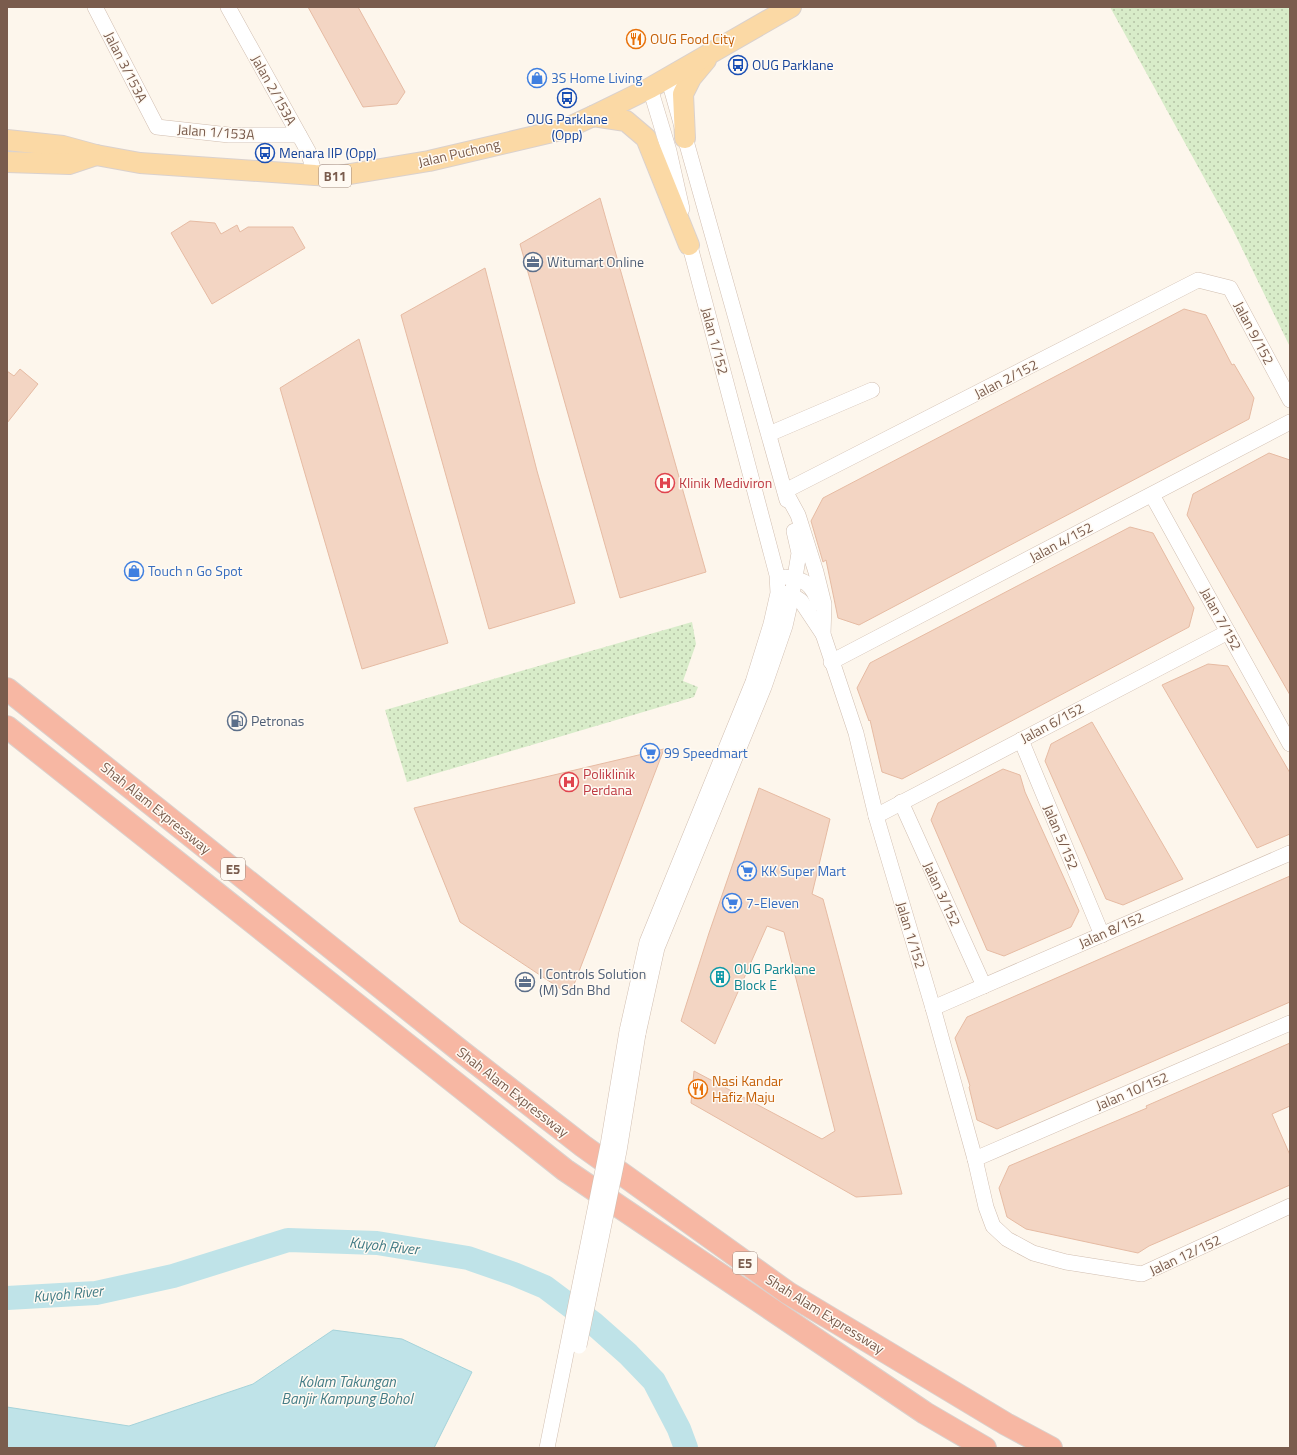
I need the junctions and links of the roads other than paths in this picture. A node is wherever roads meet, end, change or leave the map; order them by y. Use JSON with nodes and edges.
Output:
{"nodes":[{"id":1,"x":95,"y":7,"type":"edge"},
{"id":2,"x":228,"y":7,"type":"edge"},
{"id":3,"x":791,"y":7,"type":"edge"},
{"id":4,"x":712,"y":52,"type":"junction"},
{"id":5,"x":668,"y":77,"type":"junction"},
{"id":6,"x":650,"y":88,"type":"junction"},
{"id":7,"x":593,"y":116,"type":"junction"},
{"id":8,"x":157,"y":127,"type":"joint"},
{"id":9,"x":299,"y":135,"type":"junction"},
{"id":10,"x":685,"y":138,"type":"junction"},
{"id":11,"x":7,"y":140,"type":"edge"},
{"id":12,"x":96,"y":156,"type":"junction"},
{"id":13,"x":7,"y":162,"type":"edge"},
{"id":14,"x":315,"y":175,"type":"junction"},
{"id":15,"x":689,"y":245,"type":"junction"},
{"id":16,"x":1230,"y":288,"type":"joint"},
{"id":17,"x":872,"y":390,"type":"dead end"},
{"id":18,"x":1290,"y":400,"type":"edge"},
{"id":19,"x":1290,"y":422,"type":"edge"},
{"id":20,"x":769,"y":434,"type":"junction"},
{"id":21,"x":785,"y":491,"type":"junction"},
{"id":22,"x":1152,"y":495,"type":"junction"},
{"id":23,"x":776,"y":576,"type":"junction"},
{"id":24,"x":795,"y":578,"type":"junction"},
{"id":25,"x":785,"y":594,"type":"junction"},
{"id":26,"x":823,"y":630,"type":"junction"},
{"id":27,"x":1228,"y":632,"type":"junction"},
{"id":28,"x":831,"y":662,"type":"junction"},
{"id":29,"x":7,"y":689,"type":"edge"},
{"id":30,"x":7,"y":727,"type":"edge"},
{"id":31,"x":1021,"y":740,"type":"junction"},
{"id":32,"x":1290,"y":744,"type":"edge"},
{"id":33,"x":901,"y":802,"type":"junction"},
{"id":34,"x":876,"y":816,"type":"junction"},
{"id":35,"x":1290,"y":853,"type":"edge"},
{"id":36,"x":1102,"y":935,"type":"junction"},
{"id":37,"x":984,"y":986,"type":"junction"},
{"id":38,"x":933,"y":1008,"type":"junction"},
{"id":39,"x":1290,"y":1023,"type":"edge"},
{"id":40,"x":632,"y":1033,"type":"junction"},
{"id":41,"x":975,"y":1159,"type":"junction"},
{"id":42,"x":1290,"y":1206,"type":"edge"},
{"id":43,"x":1007,"y":1239,"type":"joint"},
{"id":44,"x":547,"y":1448,"type":"edge"},
{"id":45,"x":557,"y":1448,"type":"edge"},
{"id":46,"x":985,"y":1448,"type":"edge"},
{"id":47,"x":1051,"y":1448,"type":"edge"}],
"edges":[{"from":1,"to":8,"type":"street","name":"Jalan 3/153A"},
{"from":2,"to":9,"type":"street","name":"Jalan 2/153A"},
{"from":3,"to":4,"type":"main road","name":"Jalan Puchong","number":"B11"},
{"from":4,"to":5,"type":"main road","name":"Jalan Puchong","number":"B11"},
{"from":4,"to":10,"type":"main road"},
{"from":5,"to":6,"type":"main road","name":"Jalan Puchong","number":"B11"},
{"from":5,"to":10,"type":"street","name":"Jalan 1/152"},
{"from":6,"to":7,"type":"main road","name":"Jalan Puchong","number":"B11"},
{"from":6,"to":15,"type":"street","name":"Jalan 1/152"},
{"from":7,"to":14,"type":"main road","name":"Jalan Puchong","number":"B11"},
{"from":7,"to":15,"type":"main road"},
{"from":8,"to":9,"type":"street","name":"Jalan 1/153A"},
{"from":9,"to":14,"type":"street","name":"Jalan 2/153A"},
{"from":10,"to":20,"type":"street","name":"Jalan 1/152"},
{"from":11,"to":12,"type":"main road","name":"Jalan Puchong","number":"B11"},
{"from":12,"to":13,"type":"main road","name":"Jalan Puchong","number":"B11"},
{"from":12,"to":14,"type":"main road","name":"Jalan Puchong","number":"B11"},
{"from":15,"to":23,"type":"street","name":"Jalan 1/152"},
{"from":16,"to":18,"type":"street","name":"Jalan 9/152"},
{"from":16,"to":21,"type":"street","name":"Jalan 2/152"},
{"from":17,"to":20,"type":"street"},
{"from":19,"to":22,"type":"street","name":"Jalan 4/152"},
{"from":20,"to":21,"type":"street","name":"Jalan 1/152"},
{"from":21,"to":24,"type":"street"},
{"from":21,"to":26,"type":"street"},
{"from":22,"to":27,"type":"street","name":"Jalan 7/152"},
{"from":22,"to":28,"type":"street","name":"Jalan 4/152"},
{"from":23,"to":24,"type":"street"},
{"from":23,"to":25,"type":"street","name":"Jalan 1/152"},
{"from":24,"to":25,"type":"street"},
{"from":24,"to":26,"type":"street"},
{"from":25,"to":26,"type":"street"},
{"from":25,"to":40,"type":"street"},
{"from":26,"to":28,"type":"street","name":"Jalan 1/152"},
{"from":27,"to":31,"type":"street","name":"Jalan 6/152"},
{"from":27,"to":32,"type":"street","name":"Jalan 7/152"},
{"from":28,"to":34,"type":"street","name":"Jalan 1/152"},
{"from":29,"to":47,"type":"highway","name":"Shah Alam Expressway","number":"E5"},
{"from":30,"to":46,"type":"highway","name":"Shah Alam Expressway","number":"E5"},
{"from":31,"to":33,"type":"street","name":"Jalan 6/152"},
{"from":31,"to":36,"type":"street","name":"Jalan 5/152"},
{"from":33,"to":34,"type":"street","name":"Jalan 6/152"},
{"from":33,"to":37,"type":"street","name":"Jalan 3/152"},
{"from":34,"to":38,"type":"street","name":"Jalan 1/152"},
{"from":35,"to":36,"type":"street","name":"Jalan 8/152"},
{"from":36,"to":37,"type":"street","name":"Jalan 8/152"},
{"from":37,"to":38,"type":"street","name":"Jalan 8/152"},
{"from":38,"to":41,"type":"street","name":"Jalan 1/152"},
{"from":39,"to":41,"type":"street","name":"Jalan 10/152"},
{"from":40,"to":44,"type":"street","bridge":true},
{"from":40,"to":45,"type":"street","bridge":true},
{"from":41,"to":43,"type":"street","name":"Jalan 1/152"},
{"from":42,"to":43,"type":"street","name":"Jalan 12/152"}]}
